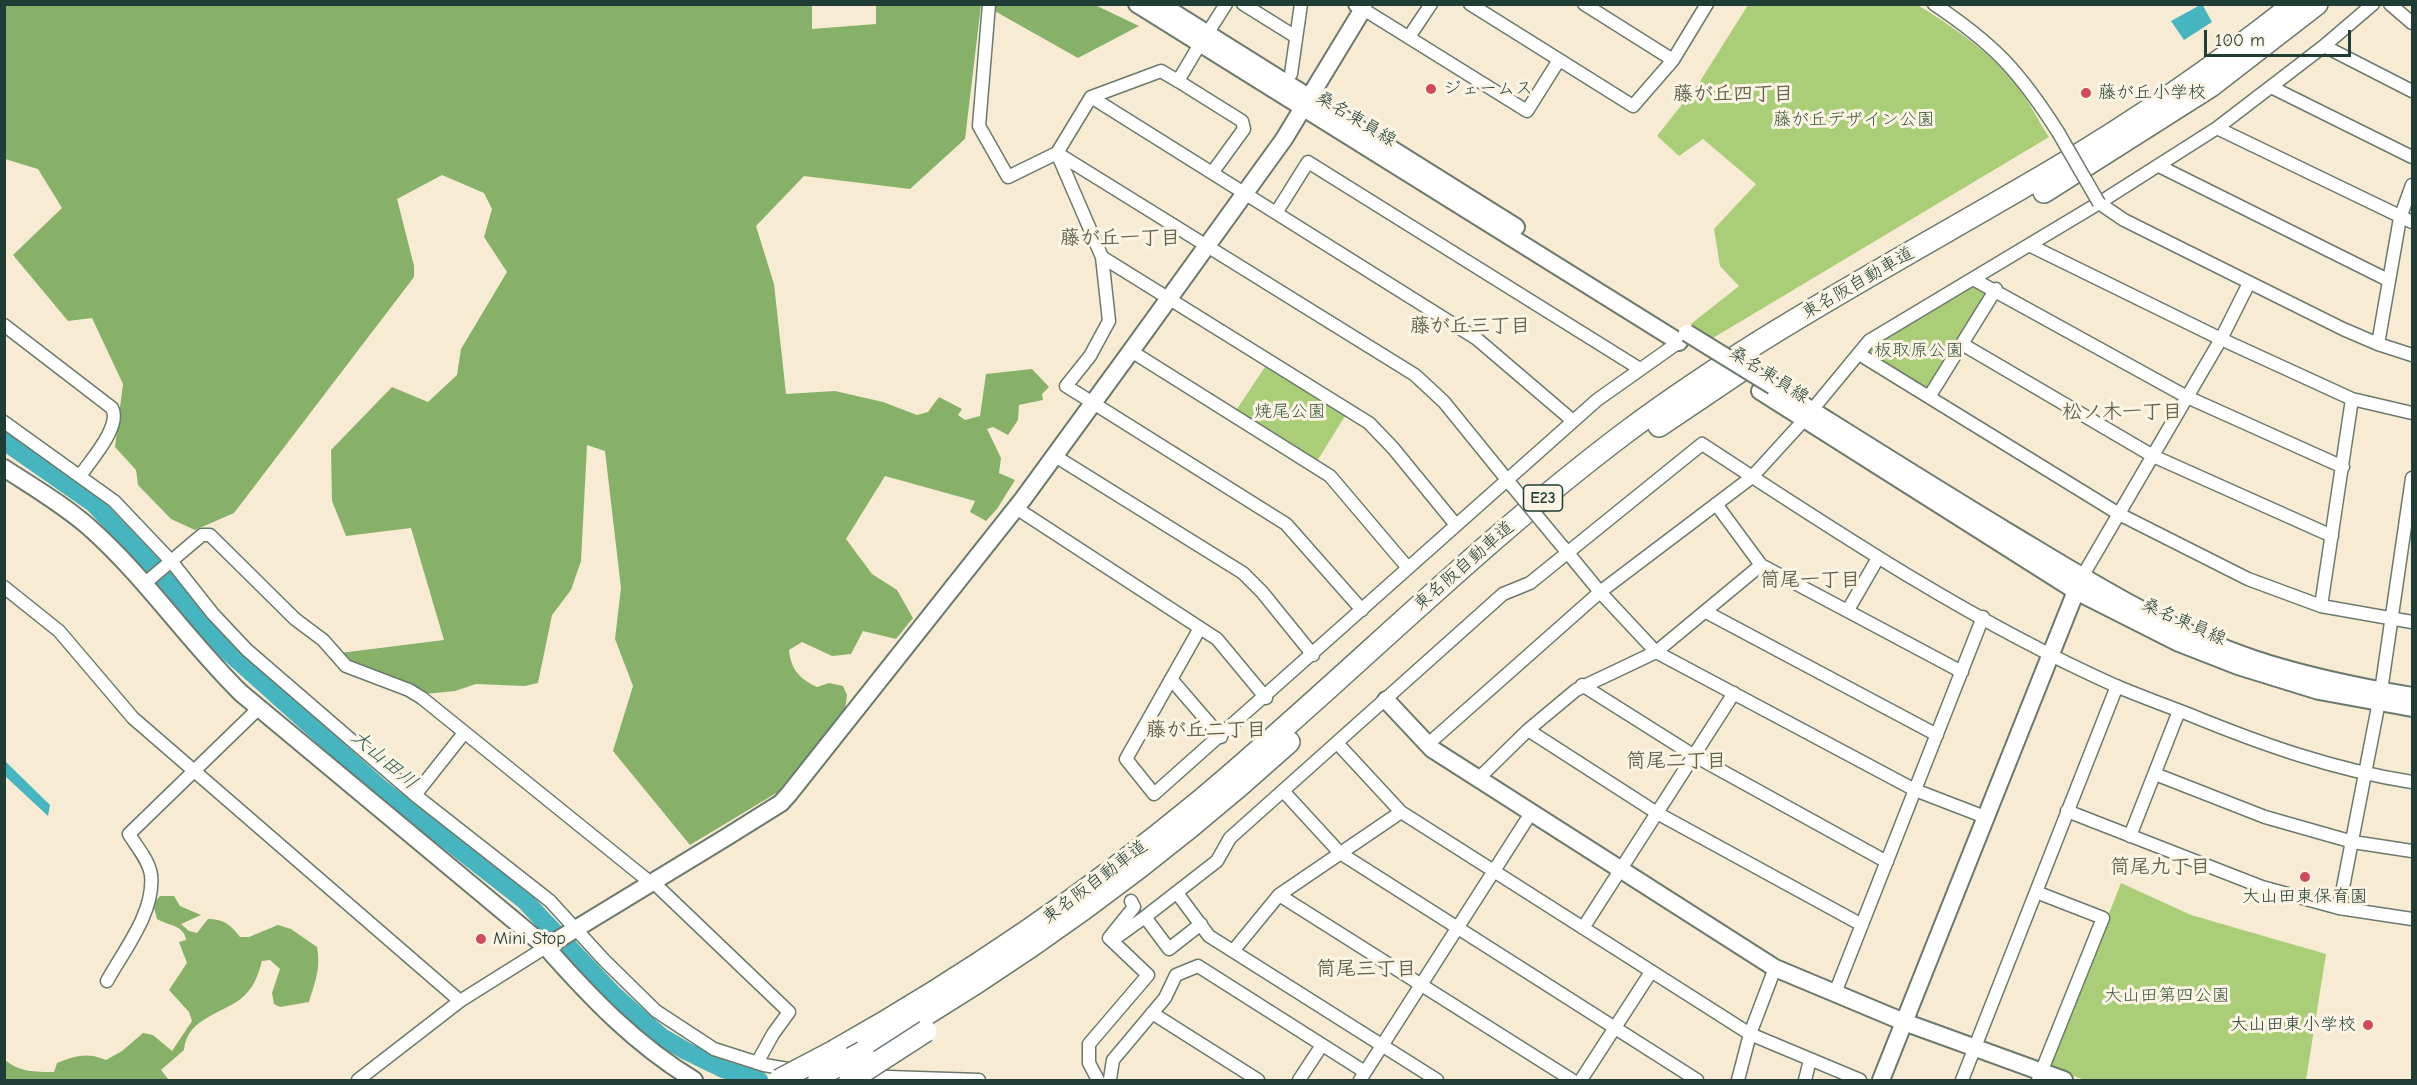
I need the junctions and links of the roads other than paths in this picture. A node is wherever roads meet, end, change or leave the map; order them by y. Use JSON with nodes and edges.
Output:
{"nodes":[{"id":1,"x":989,"y":4,"type":"edge"},
{"id":2,"x":1137,"y":4,"type":"edge"},
{"id":3,"x":1160,"y":4,"type":"edge"},
{"id":4,"x":1226,"y":4,"type":"edge"},
{"id":5,"x":1243,"y":4,"type":"edge"},
{"id":6,"x":1301,"y":4,"type":"edge"},
{"id":7,"x":1431,"y":4,"type":"edge"},
{"id":8,"x":1470,"y":4,"type":"edge"},
{"id":9,"x":1584,"y":4,"type":"edge"},
{"id":10,"x":1934,"y":4,"type":"edge"},
{"id":11,"x":2294,"y":4,"type":"edge"},
{"id":12,"x":2317,"y":4,"type":"edge"},
{"id":13,"x":2373,"y":4,"type":"edge"},
{"id":14,"x":2390,"y":4,"type":"edge"},
{"id":15,"x":1362,"y":6,"type":"edge"},
{"id":16,"x":1703,"y":6,"type":"edge"},
{"id":17,"x":2412,"y":23,"type":"edge"},
{"id":18,"x":1296,"y":37,"type":"junction"},
{"id":19,"x":1409,"y":37,"type":"junction"},
{"id":20,"x":1204,"y":39,"type":"junction"},
{"id":21,"x":2324,"y":46,"type":"junction"},
{"id":22,"x":1559,"y":60,"type":"junction"},
{"id":23,"x":1673,"y":60,"type":"junction"},
{"id":24,"x":1291,"y":74,"type":"dead end"},
{"id":25,"x":1178,"y":81,"type":"junction"},
{"id":26,"x":2271,"y":87,"type":"junction"},
{"id":27,"x":2412,"y":91,"type":"edge"},
{"id":28,"x":1091,"y":98,"type":"junction"},
{"id":29,"x":1305,"y":103,"type":"junction"},
{"id":30,"x":2217,"y":128,"type":"junction"},
{"id":31,"x":1057,"y":153,"type":"junction"},
{"id":32,"x":2412,"y":157,"type":"edge"},
{"id":33,"x":2158,"y":166,"type":"junction"},
{"id":34,"x":1212,"y":173,"type":"junction"},
{"id":35,"x":2412,"y":185,"type":"edge"},
{"id":36,"x":1246,"y":193,"type":"junction"},
{"id":37,"x":2099,"y":203,"type":"junction"},
{"id":38,"x":1276,"y":213,"type":"junction"},
{"id":39,"x":2406,"y":220,"type":"edge"},
{"id":40,"x":1208,"y":245,"type":"junction"},
{"id":41,"x":2029,"y":245,"type":"junction"},
{"id":42,"x":1102,"y":257,"type":"junction"},
{"id":43,"x":1973,"y":279,"type":"junction"},
{"id":44,"x":2388,"y":280,"type":"junction"},
{"id":45,"x":2249,"y":283,"type":"junction"},
{"id":46,"x":1996,"y":289,"type":"junction"},
{"id":47,"x":1170,"y":299,"type":"junction"},
{"id":48,"x":4,"y":325,"type":"edge"},
{"id":49,"x":1683,"y":338,"type":"junction"},
{"id":50,"x":2221,"y":339,"type":"junction"},
{"id":51,"x":1962,"y":344,"type":"junction"},
{"id":52,"x":2378,"y":344,"type":"junction"},
{"id":53,"x":1131,"y":351,"type":"junction"},
{"id":54,"x":1858,"y":354,"type":"junction"},
{"id":55,"x":2412,"y":355,"type":"edge"},
{"id":56,"x":1640,"y":369,"type":"junction"},
{"id":57,"x":1929,"y":397,"type":"junction"},
{"id":58,"x":2187,"y":397,"type":"junction"},
{"id":59,"x":2352,"y":399,"type":"junction"},
{"id":60,"x":1094,"y":403,"type":"junction"},
{"id":61,"x":2412,"y":413,"type":"edge"},
{"id":62,"x":1808,"y":415,"type":"junction"},
{"id":63,"x":1573,"y":421,"type":"junction"},
{"id":64,"x":4,"y":422,"type":"edge"},
{"id":65,"x":1055,"y":456,"type":"junction"},
{"id":66,"x":2153,"y":456,"type":"junction"},
{"id":67,"x":2343,"y":467,"type":"junction"},
{"id":68,"x":4,"y":468,"type":"edge"},
{"id":69,"x":80,"y":476,"type":"junction"},
{"id":70,"x":1752,"y":477,"type":"junction"},
{"id":71,"x":2412,"y":478,"type":"edge"},
{"id":72,"x":1511,"y":483,"type":"junction"},
{"id":73,"x":1716,"y":504,"type":"junction"},
{"id":74,"x":1016,"y":508,"type":"junction"},
{"id":75,"x":2119,"y":514,"type":"junction"},
{"id":76,"x":1456,"y":525,"type":"junction"},
{"id":77,"x":2332,"y":536,"type":"junction"},
{"id":78,"x":1565,"y":549,"type":"junction"},
{"id":79,"x":1878,"y":558,"type":"junction"},
{"id":80,"x":171,"y":561,"type":"junction"},
{"id":81,"x":1761,"y":565,"type":"junction"},
{"id":82,"x":1408,"y":568,"type":"junction"},
{"id":83,"x":144,"y":584,"type":"junction"},
{"id":84,"x":2078,"y":584,"type":"junction"},
{"id":85,"x":4,"y":587,"type":"edge"},
{"id":86,"x":1600,"y":592,"type":"junction"},
{"id":87,"x":2321,"y":606,"type":"junction"},
{"id":88,"x":1362,"y":610,"type":"junction"},
{"id":89,"x":1848,"y":610,"type":"junction"},
{"id":90,"x":1706,"y":612,"type":"junction"},
{"id":91,"x":1983,"y":617,"type":"junction"},
{"id":92,"x":2391,"y":619,"type":"junction"},
{"id":93,"x":2412,"y":622,"type":"edge"},
{"id":94,"x":1200,"y":628,"type":"junction"},
{"id":95,"x":1656,"y":652,"type":"junction"},
{"id":96,"x":2050,"y":654,"type":"junction"},
{"id":97,"x":1313,"y":655,"type":"junction"},
{"id":98,"x":1962,"y":672,"type":"junction"},
{"id":99,"x":1171,"y":679,"type":"junction"},
{"id":100,"x":1582,"y":686,"type":"junction"},
{"id":101,"x":2117,"y":686,"type":"junction"},
{"id":102,"x":1734,"y":693,"type":"junction"},
{"id":103,"x":2412,"y":696,"type":"edge"},
{"id":104,"x":2380,"y":697,"type":"junction"},
{"id":105,"x":1266,"y":698,"type":"junction"},
{"id":106,"x":1386,"y":700,"type":"junction"},
{"id":107,"x":259,"y":708,"type":"junction"},
{"id":108,"x":2412,"y":708,"type":"edge"},
{"id":109,"x":2179,"y":711,"type":"junction"},
{"id":110,"x":1527,"y":730,"type":"junction"},
{"id":111,"x":464,"y":733,"type":"junction"},
{"id":112,"x":1937,"y":735,"type":"junction"},
{"id":113,"x":1221,"y":737,"type":"junction"},
{"id":114,"x":1338,"y":744,"type":"junction"},
{"id":115,"x":1426,"y":745,"type":"junction"},
{"id":116,"x":1693,"y":756,"type":"junction"},
{"id":117,"x":194,"y":773,"type":"junction"},
{"id":118,"x":2155,"y":774,"type":"junction"},
{"id":119,"x":2365,"y":775,"type":"junction"},
{"id":120,"x":1478,"y":779,"type":"junction"},
{"id":121,"x":2412,"y":782,"type":"edge"},
{"id":122,"x":1915,"y":790,"type":"junction"},
{"id":123,"x":1284,"y":792,"type":"junction"},
{"id":124,"x":415,"y":795,"type":"junction"},
{"id":125,"x":2067,"y":811,"type":"junction"},
{"id":126,"x":1401,"y":812,"type":"junction"},
{"id":127,"x":1531,"y":813,"type":"junction"},
{"id":128,"x":1657,"y":813,"type":"junction"},
{"id":129,"x":1985,"y":818,"type":"junction"},
{"id":130,"x":2130,"y":836,"type":"junction"},
{"id":131,"x":2353,"y":842,"type":"junction"},
{"id":132,"x":2412,"y":851,"type":"edge"},
{"id":133,"x":1340,"y":854,"type":"junction"},
{"id":134,"x":1887,"y":862,"type":"junction"},
{"id":135,"x":1621,"y":870,"type":"junction"},
{"id":136,"x":1494,"y":871,"type":"junction"},
{"id":137,"x":652,"y":882,"type":"junction"},
{"id":138,"x":2036,"y":892,"type":"junction"},
{"id":139,"x":1177,"y":893,"type":"junction"},
{"id":140,"x":1279,"y":895,"type":"junction"},
{"id":141,"x":1131,"y":901,"type":"dead end"},
{"id":142,"x":2340,"y":908,"type":"junction"},
{"id":143,"x":1145,"y":917,"type":"junction"},
{"id":144,"x":2412,"y":919,"type":"edge"},
{"id":145,"x":1202,"y":924,"type":"junction"},
{"id":146,"x":1862,"y":925,"type":"junction"},
{"id":147,"x":1583,"y":928,"type":"junction"},
{"id":148,"x":1458,"y":929,"type":"junction"},
{"id":149,"x":574,"y":930,"type":"junction"},
{"id":150,"x":1112,"y":941,"type":"junction"},
{"id":151,"x":548,"y":946,"type":"junction"},
{"id":152,"x":1233,"y":951,"type":"junction"},
{"id":153,"x":1022,"y":954,"type":"junction"},
{"id":154,"x":1775,"y":968,"type":"junction"},
{"id":155,"x":1651,"y":972,"type":"junction"},
{"id":156,"x":107,"y":981,"type":"dead end"},
{"id":157,"x":1421,"y":985,"type":"junction"},
{"id":158,"x":1835,"y":993,"type":"junction"},
{"id":159,"x":460,"y":1001,"type":"junction"},
{"id":160,"x":1152,"y":1013,"type":"junction"},
{"id":161,"x":1904,"y":1022,"type":"junction"},
{"id":162,"x":1615,"y":1028,"type":"junction"},
{"id":163,"x":1750,"y":1034,"type":"junction"},
{"id":164,"x":1322,"y":1045,"type":"junction"},
{"id":165,"x":1382,"y":1045,"type":"junction"},
{"id":166,"x":1975,"y":1047,"type":"junction"},
{"id":167,"x":1810,"y":1060,"type":"junction"},
{"id":168,"x":757,"y":1063,"type":"junction"},
{"id":169,"x":1363,"y":1076,"type":"edge"},
{"id":170,"x":2040,"y":1076,"type":"edge"},
{"id":171,"x":358,"y":1080,"type":"edge"},
{"id":172,"x":694,"y":1080,"type":"edge"},
{"id":173,"x":779,"y":1080,"type":"edge"},
{"id":174,"x":810,"y":1080,"type":"edge"},
{"id":175,"x":850,"y":1080,"type":"edge"},
{"id":176,"x":979,"y":1080,"type":"edge"},
{"id":177,"x":1103,"y":1080,"type":"edge"},
{"id":178,"x":1258,"y":1080,"type":"edge"},
{"id":179,"x":1299,"y":1080,"type":"edge"},
{"id":180,"x":1437,"y":1080,"type":"edge"},
{"id":181,"x":1572,"y":1080,"type":"edge"},
{"id":182,"x":1581,"y":1080,"type":"edge"},
{"id":183,"x":1697,"y":1080,"type":"edge"},
{"id":184,"x":1738,"y":1080,"type":"edge"},
{"id":185,"x":1805,"y":1080,"type":"edge"},
{"id":186,"x":1860,"y":1080,"type":"edge"},
{"id":187,"x":1881,"y":1080,"type":"edge"},
{"id":188,"x":1962,"y":1080,"type":"edge"},
{"id":189,"x":2064,"y":1080,"type":"edge"}],
"edges":[{"from":1,"to":31,"type":"street"},
{"from":2,"to":20,"type":"street","name":"桑名東員線"},
{"from":3,"to":20,"type":"street","name":"桑名東員線"},
{"from":4,"to":20,"type":"street"},
{"from":5,"to":18,"type":"street"},
{"from":6,"to":18,"type":"street"},
{"from":7,"to":19,"type":"street"},
{"from":8,"to":22,"type":"street"},
{"from":9,"to":23,"type":"street"},
{"from":10,"to":37,"type":"street","bridge":true},
{"from":11,"to":173,"type":"highway","name":"東名阪自動車道","number":"E23","bridge":true},
{"from":12,"to":153,"type":"highway","name":"東名阪自動車道","number":"E23"},
{"from":13,"to":21,"type":"street"},
{"from":14,"to":17,"type":"street"},
{"from":15,"to":19,"type":"street"},
{"from":15,"to":29,"type":"street"},
{"from":16,"to":23,"type":"street"},
{"from":18,"to":24,"type":"street"},
{"from":19,"to":22,"type":"street"},
{"from":20,"to":25,"type":"street"},
{"from":20,"to":29,"type":"street","name":"桑名東員線"},
{"from":21,"to":26,"type":"street"},
{"from":21,"to":27,"type":"street"},
{"from":22,"to":23,"type":"street"},
{"from":25,"to":28,"type":"street"},
{"from":25,"to":34,"type":"street"},
{"from":26,"to":30,"type":"street"},
{"from":26,"to":32,"type":"street"},
{"from":28,"to":31,"type":"street"},
{"from":28,"to":34,"type":"street"},
{"from":29,"to":36,"type":"street"},
{"from":29,"to":49,"type":"street","name":"桑名東員線"},
{"from":29,"to":49,"type":"street","name":"桑名東員線"},
{"from":30,"to":33,"type":"street"},
{"from":30,"to":39,"type":"street"},
{"from":31,"to":40,"type":"street"},
{"from":31,"to":42,"type":"street"},
{"from":33,"to":37,"type":"street"},
{"from":33,"to":44,"type":"street"},
{"from":34,"to":36,"type":"street"},
{"from":35,"to":39,"type":"street"},
{"from":36,"to":38,"type":"street"},
{"from":36,"to":40,"type":"street"},
{"from":37,"to":41,"type":"street"},
{"from":37,"to":45,"type":"street"},
{"from":38,"to":56,"type":"street"},
{"from":38,"to":63,"type":"street"},
{"from":39,"to":44,"type":"street"},
{"from":40,"to":47,"type":"street"},
{"from":40,"to":72,"type":"street"},
{"from":41,"to":43,"type":"street"},
{"from":41,"to":50,"type":"street"},
{"from":42,"to":47,"type":"street"},
{"from":42,"to":60,"type":"street"},
{"from":43,"to":46,"type":"street"},
{"from":43,"to":54,"type":"street"},
{"from":44,"to":52,"type":"street"},
{"from":45,"to":50,"type":"street"},
{"from":45,"to":52,"type":"street"},
{"from":46,"to":51,"type":"street"},
{"from":46,"to":58,"type":"street"},
{"from":47,"to":53,"type":"street"},
{"from":47,"to":76,"type":"street"},
{"from":48,"to":69,"type":"street"},
{"from":49,"to":56,"type":"street"},
{"from":49,"to":62,"type":"street","name":"桑名東員線"},
{"from":50,"to":58,"type":"street"},
{"from":50,"to":59,"type":"street"},
{"from":51,"to":57,"type":"street"},
{"from":51,"to":66,"type":"street"},
{"from":52,"to":55,"type":"street"},
{"from":53,"to":60,"type":"street"},
{"from":53,"to":82,"type":"street"},
{"from":54,"to":57,"type":"street"},
{"from":54,"to":62,"type":"street"},
{"from":56,"to":63,"type":"street"},
{"from":57,"to":75,"type":"street"},
{"from":58,"to":66,"type":"street"},
{"from":58,"to":67,"type":"street"},
{"from":59,"to":61,"type":"street"},
{"from":59,"to":67,"type":"street"},
{"from":60,"to":65,"type":"street"},
{"from":60,"to":88,"type":"street"},
{"from":62,"to":70,"type":"street"},
{"from":62,"to":84,"type":"street","name":"桑名東員線"},
{"from":63,"to":72,"type":"street"},
{"from":64,"to":69,"type":"street"},
{"from":65,"to":74,"type":"street"},
{"from":65,"to":97,"type":"street"},
{"from":66,"to":75,"type":"street"},
{"from":66,"to":77,"type":"street"},
{"from":67,"to":77,"type":"street"},
{"from":68,"to":83,"type":"street"},
{"from":69,"to":80,"type":"street"},
{"from":70,"to":73,"type":"street"},
{"from":70,"to":78,"type":"street"},
{"from":70,"to":79,"type":"street"},
{"from":71,"to":92,"type":"street"},
{"from":72,"to":76,"type":"street"},
{"from":72,"to":78,"type":"street","bridge":true},
{"from":73,"to":81,"type":"street"},
{"from":73,"to":86,"type":"street"},
{"from":74,"to":94,"type":"street"},
{"from":74,"to":137,"type":"street"},
{"from":75,"to":84,"type":"street"},
{"from":75,"to":87,"type":"street"},
{"from":76,"to":82,"type":"street"},
{"from":77,"to":87,"type":"street"},
{"from":78,"to":86,"type":"street"},
{"from":78,"to":106,"type":"street"},
{"from":79,"to":89,"type":"street"},
{"from":79,"to":91,"type":"street"},
{"from":80,"to":83,"type":"street"},
{"from":80,"to":111,"type":"street"},
{"from":80,"to":124,"type":"street"},
{"from":81,"to":89,"type":"street"},
{"from":81,"to":90,"type":"street"},
{"from":82,"to":88,"type":"street"},
{"from":83,"to":107,"type":"street"},
{"from":84,"to":96,"type":"street"},
{"from":84,"to":104,"type":"street","name":"桑名東員線"},
{"from":85,"to":117,"type":"street"},
{"from":86,"to":95,"type":"street"},
{"from":86,"to":115,"type":"street"},
{"from":87,"to":92,"type":"street"},
{"from":88,"to":97,"type":"street"},
{"from":89,"to":98,"type":"street"},
{"from":90,"to":95,"type":"street"},
{"from":90,"to":112,"type":"street"},
{"from":91,"to":96,"type":"street"},
{"from":91,"to":98,"type":"street"},
{"from":92,"to":93,"type":"street"},
{"from":92,"to":104,"type":"street"},
{"from":94,"to":99,"type":"street"},
{"from":94,"to":105,"type":"street"},
{"from":95,"to":100,"type":"street"},
{"from":95,"to":102,"type":"street"},
{"from":96,"to":101,"type":"street"},
{"from":96,"to":129,"type":"street"},
{"from":97,"to":105,"type":"street"},
{"from":98,"to":112,"type":"street"},
{"from":99,"to":113,"type":"street"},
{"from":99,"to":113,"type":"street"},
{"from":100,"to":110,"type":"street"},
{"from":100,"to":116,"type":"street"},
{"from":101,"to":109,"type":"street"},
{"from":101,"to":125,"type":"street"},
{"from":102,"to":116,"type":"street"},
{"from":102,"to":122,"type":"street"},
{"from":103,"to":104,"type":"street","name":"桑名東員線"},
{"from":104,"to":108,"type":"street","name":"桑名東員線"},
{"from":104,"to":119,"type":"street"},
{"from":105,"to":113,"type":"street"},
{"from":106,"to":114,"type":"street"},
{"from":106,"to":115,"type":"street"},
{"from":107,"to":117,"type":"street"},
{"from":107,"to":151,"type":"street"},
{"from":109,"to":118,"type":"street"},
{"from":109,"to":119,"type":"street"},
{"from":110,"to":120,"type":"street"},
{"from":110,"to":128,"type":"street"},
{"from":111,"to":124,"type":"street"},
{"from":111,"to":137,"type":"street"},
{"from":112,"to":122,"type":"street"},
{"from":114,"to":123,"type":"street"},
{"from":114,"to":126,"type":"street"},
{"from":115,"to":120,"type":"street"},
{"from":116,"to":128,"type":"street"},
{"from":116,"to":134,"type":"street"},
{"from":117,"to":156,"type":"street"},
{"from":117,"to":159,"type":"street"},
{"from":118,"to":130,"type":"street"},
{"from":118,"to":131,"type":"street"},
{"from":119,"to":121,"type":"street"},
{"from":119,"to":131,"type":"street"},
{"from":120,"to":127,"type":"street"},
{"from":122,"to":129,"type":"street"},
{"from":122,"to":134,"type":"street"},
{"from":123,"to":133,"type":"street"},
{"from":123,"to":139,"type":"street"},
{"from":124,"to":149,"type":"street"},
{"from":125,"to":130,"type":"street"},
{"from":125,"to":138,"type":"street"},
{"from":126,"to":133,"type":"street"},
{"from":126,"to":136,"type":"street"},
{"from":127,"to":135,"type":"street"},
{"from":127,"to":136,"type":"street"},
{"from":128,"to":135,"type":"street"},
{"from":128,"to":146,"type":"street"},
{"from":129,"to":161,"type":"street"},
{"from":130,"to":142,"type":"street"},
{"from":131,"to":132,"type":"street"},
{"from":131,"to":142,"type":"street"},
{"from":133,"to":140,"type":"street"},
{"from":133,"to":148,"type":"street"},
{"from":134,"to":146,"type":"street"},
{"from":135,"to":147,"type":"street"},
{"from":135,"to":154,"type":"street"},
{"from":136,"to":147,"type":"street"},
{"from":136,"to":148,"type":"street"},
{"from":137,"to":149,"type":"street"},
{"from":137,"to":168,"type":"street"},
{"from":138,"to":166,"type":"street"},
{"from":138,"to":170,"type":"street"},
{"from":139,"to":143,"type":"street"},
{"from":139,"to":145,"type":"street"},
{"from":140,"to":152,"type":"street"},
{"from":140,"to":157,"type":"street"},
{"from":141,"to":150,"type":"street"},
{"from":142,"to":144,"type":"street"},
{"from":143,"to":145,"type":"street"},
{"from":143,"to":150,"type":"street"},
{"from":145,"to":152,"type":"street"},
{"from":146,"to":158,"type":"street"},
{"from":147,"to":155,"type":"street"},
{"from":148,"to":157,"type":"street"},
{"from":148,"to":162,"type":"street"},
{"from":149,"to":151,"type":"street"},
{"from":149,"to":168,"type":"street"},
{"from":150,"to":177,"type":"street"},
{"from":151,"to":159,"type":"street"},
{"from":151,"to":172,"type":"street"},
{"from":152,"to":165,"type":"street"},
{"from":153,"to":174,"type":"highway","name":"東名阪自動車道","number":"E23","bridge":true},
{"from":153,"to":175,"type":"highway","bridge":true},
{"from":154,"to":158,"type":"street"},
{"from":154,"to":163,"type":"street"},
{"from":155,"to":162,"type":"street"},
{"from":155,"to":163,"type":"street"},
{"from":157,"to":165,"type":"street"},
{"from":157,"to":181,"type":"street"},
{"from":158,"to":161,"type":"street"},
{"from":159,"to":171,"type":"street"},
{"from":160,"to":164,"type":"street"},
{"from":160,"to":177,"type":"street"},
{"from":160,"to":178,"type":"street"},
{"from":161,"to":166,"type":"street"},
{"from":161,"to":187,"type":"street"},
{"from":162,"to":182,"type":"street"},
{"from":162,"to":183,"type":"street"},
{"from":163,"to":167,"type":"street"},
{"from":163,"to":184,"type":"street"},
{"from":164,"to":169,"type":"street"},
{"from":164,"to":179,"type":"street"},
{"from":165,"to":169,"type":"street"},
{"from":165,"to":180,"type":"street"},
{"from":166,"to":170,"type":"street"},
{"from":166,"to":188,"type":"street"},
{"from":167,"to":185,"type":"street"},
{"from":167,"to":186,"type":"street"},
{"from":168,"to":176,"type":"street"},
{"from":170,"to":189,"type":"street"}]}
